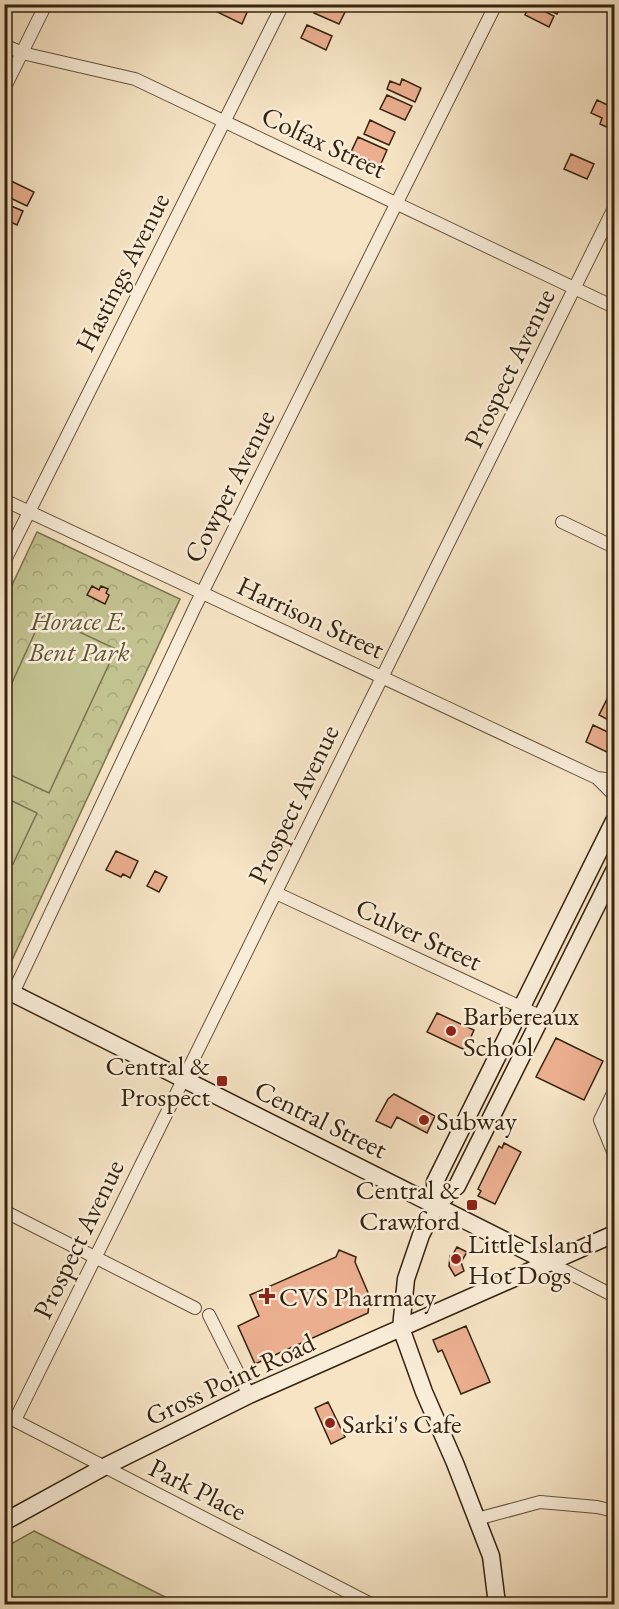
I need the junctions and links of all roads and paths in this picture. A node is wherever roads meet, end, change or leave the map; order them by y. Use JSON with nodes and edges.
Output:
{"nodes":[{"id":1,"x":46,"y":4,"type":"edge"},
{"id":2,"x":283,"y":4,"type":"edge"},
{"id":3,"x":496,"y":4,"type":"edge"},
{"id":4,"x":4,"y":45,"type":"edge"},
{"id":5,"x":22,"y":53,"type":"junction"},
{"id":6,"x":4,"y":89,"type":"edge"},
{"id":7,"x":225,"y":122,"type":"junction"},
{"id":8,"x":398,"y":204,"type":"junction"},
{"id":9,"x":615,"y":208,"type":"edge"},
{"id":10,"x":575,"y":288,"type":"junction"},
{"id":11,"x":615,"y":307,"type":"edge"},
{"id":12,"x":4,"y":500,"type":"edge"},
{"id":13,"x":28,"y":511,"type":"junction"},
{"id":14,"x":562,"y":522,"type":"dead end"},
{"id":15,"x":615,"y":547,"type":"edge"},
{"id":16,"x":4,"y":562,"type":"edge"},
{"id":17,"x":202,"y":593,"type":"junction"},
{"id":18,"x":382,"y":677,"type":"junction"},
{"id":19,"x":597,"y":778,"type":"junction"},
{"id":20,"x":615,"y":780,"type":"edge"},
{"id":21,"x":615,"y":795,"type":"edge"},
{"id":22,"x":615,"y":821,"type":"edge"},
{"id":23,"x":615,"y":871,"type":"edge"},
{"id":24,"x":276,"y":893,"type":"junction"},
{"id":25,"x":9,"y":991,"type":"edge"},
{"id":26,"x":522,"y":1008,"type":"junction"},
{"id":27,"x":543,"y":1017,"type":"junction"},
{"id":28,"x":183,"y":1080,"type":"junction"},
{"id":29,"x":615,"y":1091,"type":"edge"},
{"id":30,"x":615,"y":1154,"type":"edge"},
{"id":31,"x":436,"y":1205,"type":"junction"},
{"id":32,"x":4,"y":1212,"type":"edge"},
{"id":33,"x":615,"y":1234,"type":"edge"},
{"id":34,"x":95,"y":1258,"type":"junction"},
{"id":35,"x":548,"y":1262,"type":"junction"},
{"id":36,"x":615,"y":1296,"type":"edge"},
{"id":37,"x":195,"y":1308,"type":"dead end"},
{"id":38,"x":209,"y":1316,"type":"dead end"},
{"id":39,"x":401,"y":1328,"type":"junction"},
{"id":40,"x":249,"y":1395,"type":"junction"},
{"id":41,"x":10,"y":1418,"type":"edge"},
{"id":42,"x":104,"y":1467,"type":"junction"},
{"id":43,"x":615,"y":1511,"type":"edge"},
{"id":44,"x":477,"y":1519,"type":"junction"},
{"id":45,"x":4,"y":1522,"type":"edge"},
{"id":46,"x":371,"y":1605,"type":"edge"},
{"id":47,"x":497,"y":1605,"type":"edge"}],
"edges":[{"from":1,"to":5,"type":"street"},
{"from":2,"to":7,"type":"street","name":"Hastings Avenue"},
{"from":3,"to":8,"type":"street","name":"Cowper Avenue"},
{"from":4,"to":5,"type":"street","name":"Colfax Street"},
{"from":5,"to":6,"type":"street"},
{"from":5,"to":7,"type":"street","name":"Colfax Street"},
{"from":7,"to":8,"type":"street","name":"Colfax Street"},
{"from":7,"to":13,"type":"street","name":"Hastings Avenue"},
{"from":8,"to":10,"type":"street","name":"Colfax Street"},
{"from":8,"to":17,"type":"street","name":"Cowper Avenue"},
{"from":9,"to":10,"type":"street","name":"Prospect Avenue"},
{"from":10,"to":11,"type":"street","name":"Colfax Street"},
{"from":10,"to":18,"type":"street","name":"Prospect Avenue"},
{"from":12,"to":13,"type":"street","name":"Harrison Street"},
{"from":13,"to":16,"type":"street","name":"Hastings Avenue"},
{"from":13,"to":17,"type":"street","name":"Harrison Street"},
{"from":14,"to":15,"type":"street"},
{"from":17,"to":18,"type":"street","name":"Harrison Street"},
{"from":17,"to":25,"type":"street","name":"Cowper Avenue"},
{"from":18,"to":19,"type":"street","name":"Harrison Street"},
{"from":18,"to":24,"type":"street","name":"Prospect Avenue"},
{"from":19,"to":20,"type":"street","name":"Harrison Street"},
{"from":19,"to":21,"type":"street","name":"Harrison Street"},
{"from":22,"to":26,"type":"main road"},
{"from":23,"to":27,"type":"main road"},
{"from":24,"to":26,"type":"street","name":"Culver Street"},
{"from":24,"to":28,"type":"street","name":"Prospect Avenue"},
{"from":25,"to":28,"type":"main road","name":"Central Street"},
{"from":26,"to":27,"type":"street","name":"Culver Street"},
{"from":26,"to":31,"type":"main road"},
{"from":27,"to":31,"type":"main road"},
{"from":28,"to":31,"type":"main road","name":"Central Street"},
{"from":28,"to":34,"type":"street","name":"Prospect Avenue"},
{"from":29,"to":30,"type":"street"},
{"from":31,"to":35,"type":"main road","name":"Central Street"},
{"from":31,"to":39,"type":"main road"},
{"from":32,"to":34,"type":"street"},
{"from":33,"to":35,"type":"main road","name":"Gross Point Road"},
{"from":34,"to":37,"type":"street"},
{"from":34,"to":41,"type":"street","name":"Prospect Avenue"},
{"from":35,"to":36,"type":"street","name":"Central Street"},
{"from":35,"to":39,"type":"main road","name":"Gross Point Road"},
{"from":38,"to":40,"type":"street"},
{"from":39,"to":40,"type":"main road","name":"Gross Point Road"},
{"from":39,"to":44,"type":"main road"},
{"from":40,"to":42,"type":"main road","name":"Gross Point Road"},
{"from":41,"to":42,"type":"street","name":"Park Place"},
{"from":42,"to":45,"type":"main road","name":"Gross Point Road"},
{"from":42,"to":46,"type":"street","name":"Park Place"},
{"from":43,"to":44,"type":"street"},
{"from":44,"to":47,"type":"main road"}]}
